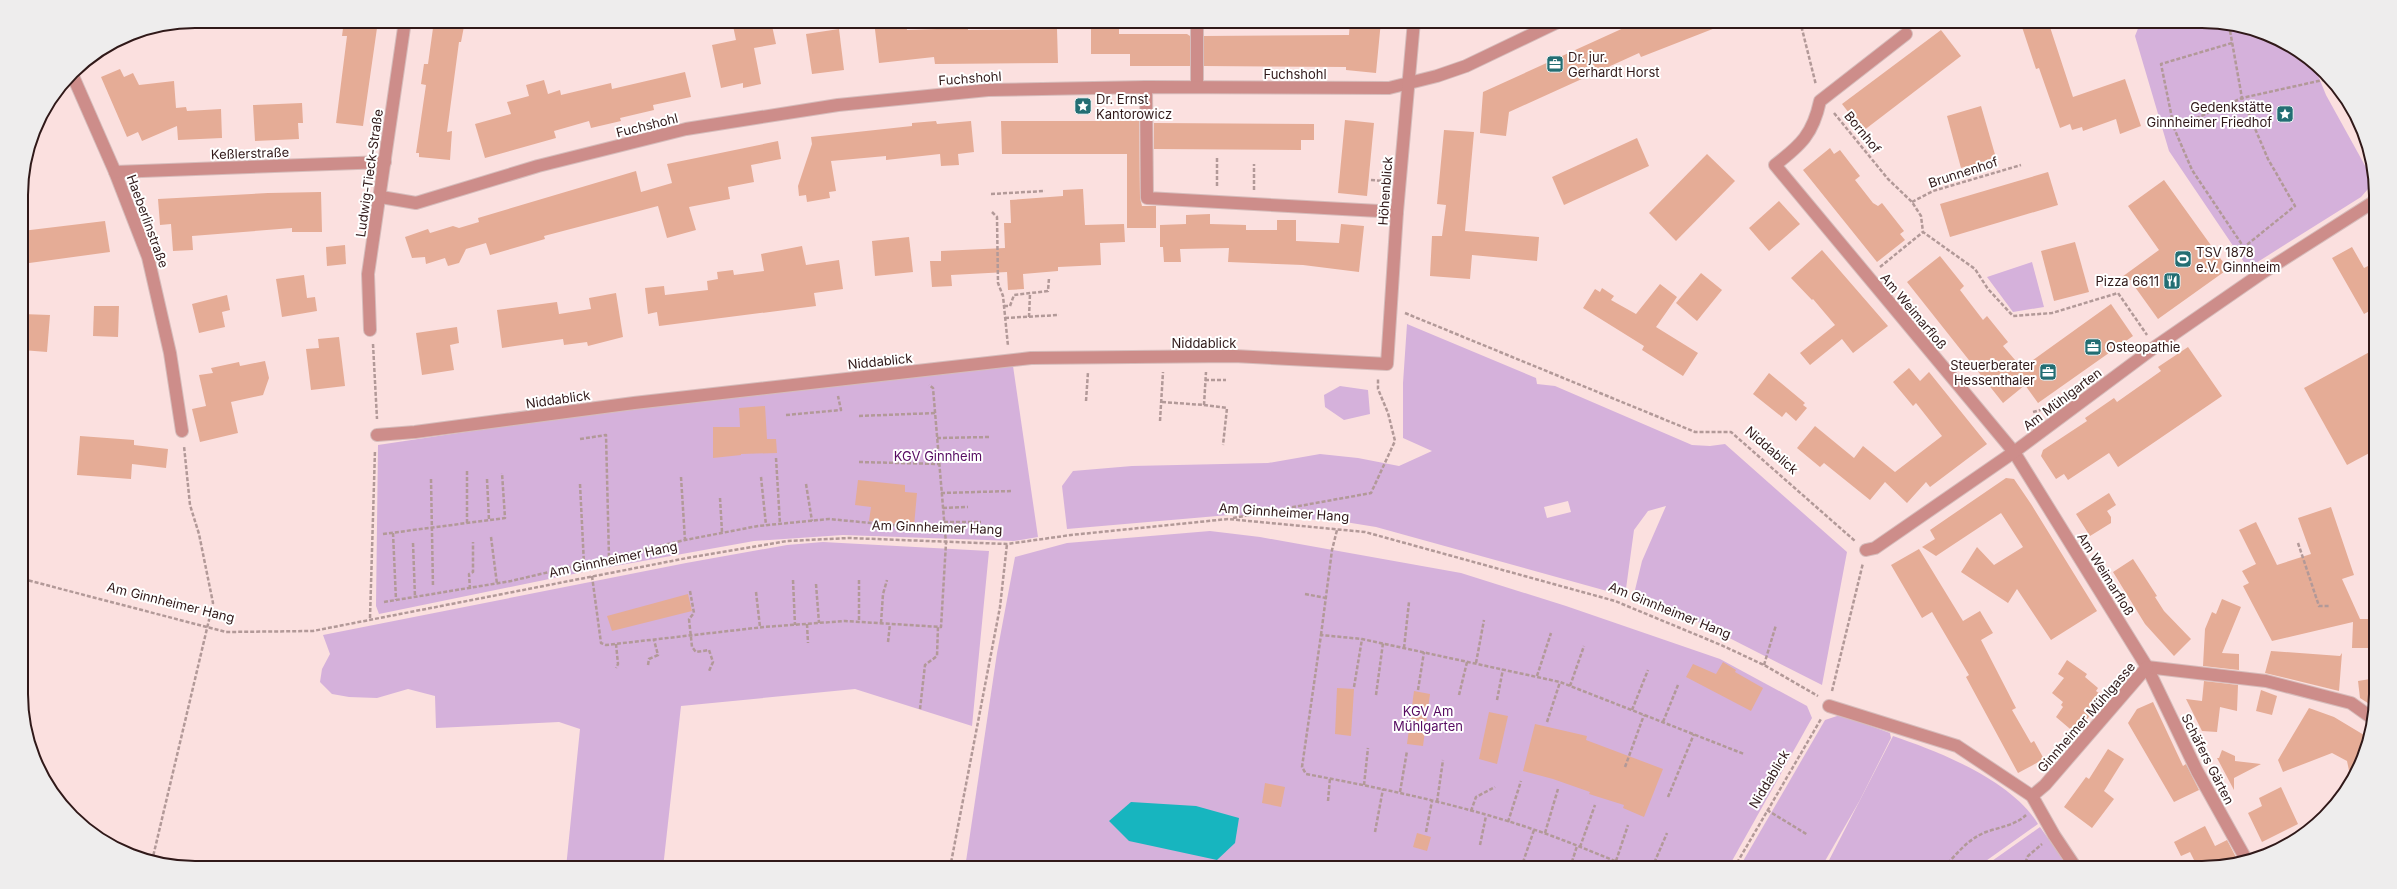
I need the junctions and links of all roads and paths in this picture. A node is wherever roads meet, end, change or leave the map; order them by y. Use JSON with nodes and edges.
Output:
{"nodes":[{"id":1,"x":404,"y":28,"type":"edge"},
{"id":2,"x":1197,"y":28,"type":"edge"},
{"id":3,"x":1413,"y":28,"type":"edge"},
{"id":4,"x":1545,"y":28,"type":"edge"},
{"id":5,"x":1802,"y":28,"type":"edge"},
{"id":6,"x":2230,"y":30,"type":"edge"},
{"id":7,"x":1906,"y":34,"type":"dead end"},
{"id":8,"x":2232,"y":43,"type":"junction"},
{"id":9,"x":74,"y":80,"type":"edge"},
{"id":10,"x":2323,"y":80,"type":"dead end"},
{"id":11,"x":1408,"y":83,"type":"junction"},
{"id":12,"x":1146,"y":87,"type":"junction"},
{"id":13,"x":1197,"y":87,"type":"junction"},
{"id":14,"x":2242,"y":98,"type":"junction"},
{"id":15,"x":1820,"y":101,"type":"junction"},
{"id":16,"x":2174,"y":128,"type":"junction"},
{"id":17,"x":1217,"y":158,"type":"dead end"},
{"id":18,"x":386,"y":162,"type":"junction"},
{"id":19,"x":1254,"y":164,"type":"dead end"},
{"id":20,"x":2021,"y":165,"type":"dead end"},
{"id":21,"x":115,"y":172,"type":"junction"},
{"id":22,"x":1371,"y":180,"type":"dead end"},
{"id":23,"x":1383,"y":181,"type":"dead end"},
{"id":24,"x":1044,"y":191,"type":"dead end"},
{"id":25,"x":991,"y":194,"type":"dead end"},
{"id":26,"x":381,"y":197,"type":"junction"},
{"id":27,"x":1217,"y":202,"type":"junction"},
{"id":28,"x":1912,"y":202,"type":"junction"},
{"id":29,"x":1253,"y":204,"type":"junction"},
{"id":30,"x":2369,"y":205,"type":"edge"},
{"id":31,"x":992,"y":212,"type":"dead end"},
{"id":32,"x":1398,"y":212,"type":"junction"},
{"id":33,"x":1923,"y":232,"type":"junction"},
{"id":34,"x":1867,"y":277,"type":"junction"},
{"id":35,"x":1049,"y":278,"type":"dead end"},
{"id":36,"x":1030,"y":294,"type":"junction"},
{"id":37,"x":1004,"y":306,"type":"junction"},
{"id":38,"x":1404,"y":313,"type":"dead end"},
{"id":39,"x":1059,"y":316,"type":"dead end"},
{"id":40,"x":1029,"y":317,"type":"junction"},
{"id":41,"x":1005,"y":318,"type":"junction"},
{"id":42,"x":370,"y":330,"type":"joint"},
{"id":43,"x":2155,"y":347,"type":"junction"},
{"id":44,"x":1089,"y":356,"type":"junction"},
{"id":45,"x":1206,"y":356,"type":"junction"},
{"id":46,"x":1009,"y":361,"type":"junction"},
{"id":47,"x":1387,"y":364,"type":"junction"},
{"id":48,"x":1163,"y":371,"type":"dead end"},
{"id":49,"x":1205,"y":380,"type":"junction"},
{"id":50,"x":1226,"y":380,"type":"dead end"},
{"id":51,"x":923,"y":386,"type":"dead end"},
{"id":52,"x":846,"y":394,"type":"dead end"},
{"id":53,"x":1086,"y":401,"type":"dead end"},
{"id":54,"x":1162,"y":402,"type":"junction"},
{"id":55,"x":1204,"y":405,"type":"junction"},
{"id":56,"x":935,"y":413,"type":"junction"},
{"id":57,"x":786,"y":415,"type":"dead end"},
{"id":58,"x":859,"y":416,"type":"dead end"},
{"id":59,"x":1160,"y":421,"type":"dead end"},
{"id":60,"x":182,"y":431,"type":"joint"},
{"id":61,"x":378,"y":435,"type":"junction"},
{"id":62,"x":990,"y":437,"type":"dead end"},
{"id":63,"x":580,"y":438,"type":"dead end"},
{"id":64,"x":937,"y":438,"type":"junction"},
{"id":65,"x":1223,"y":445,"type":"dead end"},
{"id":66,"x":2014,"y":452,"type":"junction"},
{"id":67,"x":776,"y":458,"type":"dead end"},
{"id":68,"x":859,"y":462,"type":"dead end"},
{"id":69,"x":939,"y":464,"type":"junction"},
{"id":70,"x":466,"y":470,"type":"dead end"},
{"id":71,"x":502,"y":472,"type":"dead end"},
{"id":72,"x":681,"y":477,"type":"dead end"},
{"id":73,"x":761,"y":477,"type":"dead end"},
{"id":74,"x":487,"y":479,"type":"dead end"},
{"id":75,"x":431,"y":480,"type":"dead end"},
{"id":76,"x":580,"y":484,"type":"dead end"},
{"id":77,"x":806,"y":484,"type":"dead end"},
{"id":78,"x":1012,"y":491,"type":"dead end"},
{"id":79,"x":941,"y":493,"type":"junction"},
{"id":80,"x":720,"y":498,"type":"dead end"},
{"id":81,"x":968,"y":507,"type":"dead end"},
{"id":82,"x":943,"y":508,"type":"junction"},
{"id":83,"x":1228,"y":519,"type":"junction"},
{"id":84,"x":489,"y":520,"type":"junction"},
{"id":85,"x":812,"y":521,"type":"junction"},
{"id":86,"x":944,"y":522,"type":"junction"},
{"id":87,"x":981,"y":522,"type":"dead end"},
{"id":88,"x":467,"y":523,"type":"junction"},
{"id":89,"x":780,"y":524,"type":"junction"},
{"id":90,"x":766,"y":525,"type":"junction"},
{"id":91,"x":430,"y":528,"type":"junction"},
{"id":92,"x":944,"y":530,"type":"junction"},
{"id":93,"x":1337,"y":530,"type":"junction"},
{"id":94,"x":722,"y":532,"type":"junction"},
{"id":95,"x":393,"y":533,"type":"junction"},
{"id":96,"x":383,"y":534,"type":"dead end"},
{"id":97,"x":491,"y":537,"type":"dead end"},
{"id":98,"x":685,"y":540,"type":"junction"},
{"id":99,"x":473,"y":542,"type":"dead end"},
{"id":100,"x":413,"y":543,"type":"dead end"},
{"id":101,"x":946,"y":543,"type":"junction"},
{"id":102,"x":2298,"y":543,"type":"dead end"},
{"id":103,"x":1007,"y":544,"type":"junction"},
{"id":104,"x":1866,"y":550,"type":"junction"},
{"id":105,"x":609,"y":558,"type":"junction"},
{"id":106,"x":584,"y":564,"type":"junction"},
{"id":107,"x":592,"y":576,"type":"junction"},
{"id":108,"x":28,"y":580,"type":"edge"},
{"id":109,"x":793,"y":580,"type":"dead end"},
{"id":110,"x":859,"y":580,"type":"dead end"},
{"id":111,"x":888,"y":580,"type":"dead end"},
{"id":112,"x":497,"y":584,"type":"junction"},
{"id":113,"x":816,"y":584,"type":"dead end"},
{"id":114,"x":433,"y":587,"type":"dead end"},
{"id":115,"x":470,"y":589,"type":"junction"},
{"id":116,"x":690,"y":591,"type":"dead end"},
{"id":117,"x":756,"y":592,"type":"dead end"},
{"id":118,"x":1305,"y":594,"type":"dead end"},
{"id":119,"x":415,"y":597,"type":"junction"},
{"id":120,"x":1326,"y":598,"type":"junction"},
{"id":121,"x":396,"y":600,"type":"junction"},
{"id":122,"x":384,"y":602,"type":"dead end"},
{"id":123,"x":1409,"y":602,"type":"dead end"},
{"id":124,"x":2329,"y":606,"type":"dead end"},
{"id":125,"x":370,"y":618,"type":"junction"},
{"id":126,"x":1484,"y":620,"type":"dead end"},
{"id":127,"x":859,"y":622,"type":"junction"},
{"id":128,"x":819,"y":623,"type":"junction"},
{"id":129,"x":881,"y":623,"type":"junction"},
{"id":130,"x":807,"y":624,"type":"junction"},
{"id":131,"x":890,"y":624,"type":"junction"},
{"id":132,"x":795,"y":625,"type":"junction"},
{"id":133,"x":1776,"y":625,"type":"dead end"},
{"id":134,"x":938,"y":626,"type":"junction"},
{"id":135,"x":208,"y":627,"type":"junction"},
{"id":136,"x":760,"y":627,"type":"junction"},
{"id":137,"x":1551,"y":633,"type":"dead end"},
{"id":138,"x":691,"y":635,"type":"junction"},
{"id":139,"x":1321,"y":635,"type":"junction"},
{"id":140,"x":1362,"y":639,"type":"junction"},
{"id":141,"x":654,"y":640,"type":"junction"},
{"id":142,"x":888,"y":642,"type":"dead end"},
{"id":143,"x":808,"y":643,"type":"dead end"},
{"id":144,"x":616,"y":644,"type":"junction"},
{"id":145,"x":1383,"y":644,"type":"junction"},
{"id":146,"x":1584,"y":646,"type":"dead end"},
{"id":147,"x":1404,"y":648,"type":"junction"},
{"id":148,"x":1424,"y":652,"type":"junction"},
{"id":149,"x":1468,"y":662,"type":"junction"},
{"id":150,"x":1476,"y":663,"type":"junction"},
{"id":151,"x":648,"y":665,"type":"dead end"},
{"id":152,"x":1764,"y":665,"type":"junction"},
{"id":153,"x":616,"y":668,"type":"dead end"},
{"id":154,"x":2147,"y":668,"type":"junction"},
{"id":155,"x":1503,"y":669,"type":"junction"},
{"id":156,"x":1648,"y":670,"type":"dead end"},
{"id":157,"x":709,"y":671,"type":"dead end"},
{"id":158,"x":1537,"y":676,"type":"junction"},
{"id":159,"x":1560,"y":682,"type":"junction"},
{"id":160,"x":1678,"y":684,"type":"dead end"},
{"id":161,"x":1570,"y":686,"type":"junction"},
{"id":162,"x":1354,"y":687,"type":"dead end"},
{"id":163,"x":1418,"y":690,"type":"dead end"},
{"id":164,"x":1376,"y":695,"type":"dead end"},
{"id":165,"x":1459,"y":695,"type":"dead end"},
{"id":166,"x":1497,"y":700,"type":"dead end"},
{"id":167,"x":1829,"y":706,"type":"junction"},
{"id":168,"x":920,"y":709,"type":"dead end"},
{"id":169,"x":1632,"y":710,"type":"junction"},
{"id":170,"x":1644,"y":715,"type":"junction"},
{"id":171,"x":2368,"y":715,"type":"edge"},
{"id":172,"x":1547,"y":722,"type":"dead end"},
{"id":173,"x":1663,"y":722,"type":"junction"},
{"id":174,"x":1694,"y":734,"type":"junction"},
{"id":175,"x":1368,"y":748,"type":"dead end"},
{"id":176,"x":1407,"y":751,"type":"dead end"},
{"id":177,"x":1744,"y":754,"type":"dead end"},
{"id":178,"x":1443,"y":760,"type":"dead end"},
{"id":179,"x":1625,"y":767,"type":"dead end"},
{"id":180,"x":1330,"y":778,"type":"junction"},
{"id":181,"x":1521,"y":781,"type":"dead end"},
{"id":182,"x":1364,"y":785,"type":"junction"},
{"id":183,"x":1495,"y":787,"type":"dead end"},
{"id":184,"x":1383,"y":789,"type":"junction"},
{"id":185,"x":1558,"y":789,"type":"dead end"},
{"id":186,"x":1400,"y":792,"type":"junction"},
{"id":187,"x":2032,"y":796,"type":"junction"},
{"id":188,"x":1668,"y":798,"type":"dead end"},
{"id":189,"x":1432,"y":800,"type":"junction"},
{"id":190,"x":1328,"y":801,"type":"dead end"},
{"id":191,"x":1437,"y":802,"type":"junction"},
{"id":192,"x":1595,"y":805,"type":"dead end"},
{"id":193,"x":1767,"y":810,"type":"junction"},
{"id":194,"x":1471,"y":811,"type":"junction"},
{"id":195,"x":1486,"y":816,"type":"junction"},
{"id":196,"x":1508,"y":822,"type":"junction"},
{"id":197,"x":1628,"y":825,"type":"dead end"},
{"id":198,"x":1534,"y":830,"type":"junction"},
{"id":199,"x":1375,"y":832,"type":"dead end"},
{"id":200,"x":1426,"y":832,"type":"dead end"},
{"id":201,"x":1545,"y":833,"type":"junction"},
{"id":202,"x":1667,"y":833,"type":"dead end"},
{"id":203,"x":1808,"y":835,"type":"dead end"},
{"id":204,"x":2054,"y":835,"type":"junction"},
{"id":205,"x":1480,"y":845,"type":"dead end"},
{"id":206,"x":1579,"y":847,"type":"junction"},
{"id":207,"x":153,"y":856,"type":"edge"},
{"id":208,"x":2243,"y":856,"type":"edge"},
{"id":209,"x":1612,"y":860,"type":"joint"},
{"id":210,"x":951,"y":861,"type":"edge"},
{"id":211,"x":1524,"y":861,"type":"edge"},
{"id":212,"x":1573,"y":861,"type":"edge"},
{"id":213,"x":1616,"y":861,"type":"joint"},
{"id":214,"x":1655,"y":861,"type":"edge"},
{"id":215,"x":1738,"y":861,"type":"edge"},
{"id":216,"x":1951,"y":861,"type":"edge"},
{"id":217,"x":2026,"y":861,"type":"edge"},
{"id":218,"x":2071,"y":861,"type":"edge"}],
"edges":[{"from":1,"to":18,"type":"street","name":"Ludwig-Tieck-Straße"},
{"from":2,"to":13,"type":"street"},
{"from":3,"to":11,"type":"street","name":"Höhenblick"},
{"from":4,"to":11,"type":"street","name":"Fuchshohl"},
{"from":5,"to":15,"type":"path"},
{"from":6,"to":8,"type":"path"},
{"from":7,"to":15,"type":"street"},
{"from":8,"to":14,"type":"path"},
{"from":8,"to":16,"type":"path"},
{"from":9,"to":21,"type":"street","name":"Haeberlinstraße"},
{"from":10,"to":14,"type":"path"},
{"from":11,"to":13,"type":"street","name":"Fuchshohl"},
{"from":11,"to":32,"type":"street","name":"Höhenblick"},
{"from":12,"to":13,"type":"street","name":"Fuchshohl"},
{"from":12,"to":26,"type":"street","name":"Fuchshohl"},
{"from":12,"to":27,"type":"street"},
{"from":14,"to":16,"type":"path"},
{"from":14,"to":16,"type":"path"},
{"from":15,"to":28,"type":"path","name":"Bornhof"},
{"from":15,"to":34,"type":"street","name":"Am Weimarfloß"},
{"from":17,"to":27,"type":"path"},
{"from":18,"to":21,"type":"street","name":"Keßlerstraße"},
{"from":18,"to":26,"type":"street","name":"Ludwig-Tieck-Straße"},
{"from":19,"to":29,"type":"path"},
{"from":20,"to":28,"type":"path","name":"Brunnenhof"},
{"from":21,"to":60,"type":"street","name":"Haeberlinstraße"},
{"from":22,"to":23,"type":"path"},
{"from":24,"to":25,"type":"path"},
{"from":26,"to":42,"type":"street","name":"Ludwig-Tieck-Straße"},
{"from":27,"to":29,"type":"street"},
{"from":28,"to":33,"type":"path"},
{"from":29,"to":32,"type":"street"},
{"from":30,"to":43,"type":"street","name":"Am Mühlgarten"},
{"from":31,"to":37,"type":"path"},
{"from":32,"to":47,"type":"street","name":"Höhenblick"},
{"from":33,"to":34,"type":"path"},
{"from":33,"to":43,"type":"path"},
{"from":34,"to":66,"type":"street","name":"Am Weimarfloß"},
{"from":35,"to":36,"type":"path"},
{"from":36,"to":37,"type":"path"},
{"from":36,"to":40,"type":"path"},
{"from":37,"to":41,"type":"path"},
{"from":38,"to":104,"type":"path","name":"Niddablick"},
{"from":39,"to":40,"type":"path"},
{"from":40,"to":41,"type":"path"},
{"from":41,"to":46,"type":"path"},
{"from":42,"to":61,"type":"path"},
{"from":43,"to":66,"type":"street","name":"Am Mühlgarten"},
{"from":44,"to":45,"type":"street","name":"Niddablick"},
{"from":44,"to":46,"type":"street","name":"Niddablick"},
{"from":44,"to":53,"type":"path"},
{"from":45,"to":47,"type":"street","name":"Niddablick"},
{"from":45,"to":49,"type":"path"},
{"from":46,"to":61,"type":"street","name":"Niddablick"},
{"from":47,"to":83,"type":"path"},
{"from":48,"to":54,"type":"path"},
{"from":49,"to":50,"type":"path"},
{"from":49,"to":55,"type":"path"},
{"from":51,"to":56,"type":"path"},
{"from":52,"to":57,"type":"path"},
{"from":54,"to":55,"type":"path"},
{"from":54,"to":59,"type":"path"},
{"from":55,"to":65,"type":"path"},
{"from":56,"to":58,"type":"path"},
{"from":56,"to":64,"type":"path"},
{"from":60,"to":135,"type":"path"},
{"from":61,"to":125,"type":"path"},
{"from":62,"to":64,"type":"path"},
{"from":63,"to":105,"type":"path"},
{"from":64,"to":69,"type":"path"},
{"from":66,"to":104,"type":"street","name":"Am Mühlgarten"},
{"from":66,"to":154,"type":"street","name":"Am Weimarfloß"},
{"from":67,"to":89,"type":"path"},
{"from":68,"to":69,"type":"path"},
{"from":69,"to":79,"type":"path"},
{"from":70,"to":88,"type":"path"},
{"from":71,"to":84,"type":"path"},
{"from":72,"to":98,"type":"path"},
{"from":73,"to":90,"type":"path"},
{"from":74,"to":84,"type":"path"},
{"from":75,"to":91,"type":"path"},
{"from":76,"to":106,"type":"path"},
{"from":77,"to":85,"type":"path"},
{"from":78,"to":79,"type":"path"},
{"from":79,"to":82,"type":"path"},
{"from":80,"to":94,"type":"path"},
{"from":81,"to":82,"type":"path"},
{"from":82,"to":86,"type":"path"},
{"from":83,"to":93,"type":"path","name":"Am Ginnheimer Hang"},
{"from":83,"to":103,"type":"path","name":"Am Ginnheimer Hang"},
{"from":84,"to":88,"type":"path"},
{"from":85,"to":89,"type":"path"},
{"from":85,"to":92,"type":"path"},
{"from":86,"to":87,"type":"path"},
{"from":86,"to":92,"type":"path"},
{"from":88,"to":91,"type":"path"},
{"from":89,"to":90,"type":"path"},
{"from":90,"to":94,"type":"path"},
{"from":91,"to":95,"type":"path"},
{"from":91,"to":114,"type":"path"},
{"from":92,"to":101,"type":"path"},
{"from":93,"to":120,"type":"path"},
{"from":93,"to":152,"type":"path","name":"Am Ginnheimer Hang"},
{"from":94,"to":98,"type":"path"},
{"from":95,"to":96,"type":"path"},
{"from":95,"to":121,"type":"path"},
{"from":97,"to":112,"type":"path"},
{"from":98,"to":105,"type":"path"},
{"from":99,"to":115,"type":"path"},
{"from":100,"to":119,"type":"path"},
{"from":101,"to":103,"type":"path","name":"Am Ginnheimer Hang"},
{"from":101,"to":107,"type":"path","name":"Am Ginnheimer Hang"},
{"from":101,"to":134,"type":"path"},
{"from":102,"to":124,"type":"path"},
{"from":103,"to":210,"type":"path"},
{"from":104,"to":167,"type":"path","name":"Niddablick"},
{"from":105,"to":106,"type":"path"},
{"from":106,"to":112,"type":"path"},
{"from":107,"to":125,"type":"path","name":"Am Ginnheimer Hang"},
{"from":107,"to":144,"type":"path"},
{"from":108,"to":135,"type":"path","name":"Am Ginnheimer Hang"},
{"from":109,"to":132,"type":"path"},
{"from":110,"to":127,"type":"path"},
{"from":111,"to":129,"type":"path"},
{"from":112,"to":115,"type":"path"},
{"from":113,"to":128,"type":"path"},
{"from":115,"to":119,"type":"path"},
{"from":116,"to":138,"type":"path"},
{"from":117,"to":136,"type":"path"},
{"from":118,"to":120,"type":"path"},
{"from":119,"to":121,"type":"path"},
{"from":120,"to":139,"type":"path"},
{"from":121,"to":122,"type":"path"},
{"from":123,"to":147,"type":"path"},
{"from":125,"to":135,"type":"path","name":"Am Ginnheimer Hang"},
{"from":126,"to":150,"type":"path"},
{"from":127,"to":128,"type":"path"},
{"from":127,"to":129,"type":"path"},
{"from":128,"to":130,"type":"path"},
{"from":129,"to":131,"type":"path"},
{"from":130,"to":132,"type":"path"},
{"from":130,"to":143,"type":"path"},
{"from":131,"to":134,"type":"path"},
{"from":131,"to":142,"type":"path"},
{"from":132,"to":136,"type":"path"},
{"from":133,"to":152,"type":"path"},
{"from":134,"to":168,"type":"path"},
{"from":135,"to":207,"type":"path"},
{"from":136,"to":138,"type":"path"},
{"from":137,"to":158,"type":"path"},
{"from":138,"to":141,"type":"path"},
{"from":138,"to":157,"type":"path"},
{"from":139,"to":140,"type":"path"},
{"from":139,"to":180,"type":"path"},
{"from":140,"to":145,"type":"path"},
{"from":140,"to":162,"type":"path"},
{"from":141,"to":144,"type":"path"},
{"from":141,"to":151,"type":"path"},
{"from":144,"to":153,"type":"path"},
{"from":145,"to":147,"type":"path"},
{"from":145,"to":164,"type":"path"},
{"from":146,"to":161,"type":"path"},
{"from":147,"to":148,"type":"path"},
{"from":148,"to":149,"type":"path"},
{"from":148,"to":163,"type":"path"},
{"from":149,"to":150,"type":"path"},
{"from":149,"to":165,"type":"path"},
{"from":150,"to":155,"type":"path"},
{"from":152,"to":167,"type":"path","name":"Am Ginnheimer Hang"},
{"from":154,"to":171,"type":"street","name":"Ginnheimer Mühlgasse"},
{"from":154,"to":187,"type":"street","name":"Ginnheimer Mühlgasse"},
{"from":154,"to":208,"type":"street","name":"Schäfers Gärten"},
{"from":155,"to":158,"type":"path"},
{"from":155,"to":166,"type":"path"},
{"from":156,"to":169,"type":"path"},
{"from":158,"to":159,"type":"path"},
{"from":159,"to":161,"type":"path"},
{"from":159,"to":172,"type":"path"},
{"from":160,"to":173,"type":"path"},
{"from":161,"to":169,"type":"path"},
{"from":167,"to":187,"type":"street"},
{"from":167,"to":193,"type":"path","name":"Niddablick"},
{"from":169,"to":170,"type":"path"},
{"from":170,"to":173,"type":"path"},
{"from":170,"to":179,"type":"path"},
{"from":173,"to":174,"type":"path"},
{"from":174,"to":177,"type":"path"},
{"from":174,"to":188,"type":"path"},
{"from":175,"to":182,"type":"path"},
{"from":176,"to":186,"type":"path"},
{"from":178,"to":191,"type":"path"},
{"from":180,"to":182,"type":"path"},
{"from":180,"to":190,"type":"path"},
{"from":181,"to":196,"type":"path"},
{"from":182,"to":184,"type":"path"},
{"from":183,"to":194,"type":"path"},
{"from":184,"to":186,"type":"path"},
{"from":184,"to":199,"type":"path"},
{"from":185,"to":201,"type":"path"},
{"from":186,"to":189,"type":"path"},
{"from":187,"to":204,"type":"street"},
{"from":187,"to":216,"type":"path"},
{"from":189,"to":191,"type":"path"},
{"from":189,"to":200,"type":"path"},
{"from":191,"to":194,"type":"path"},
{"from":192,"to":206,"type":"path"},
{"from":193,"to":203,"type":"path"},
{"from":193,"to":215,"type":"path","name":"Niddablick"},
{"from":194,"to":195,"type":"path"},
{"from":195,"to":196,"type":"path"},
{"from":195,"to":205,"type":"path"},
{"from":196,"to":198,"type":"path"},
{"from":197,"to":213,"type":"path"},
{"from":198,"to":201,"type":"path"},
{"from":198,"to":211,"type":"path"},
{"from":201,"to":206,"type":"path"},
{"from":202,"to":214,"type":"path"},
{"from":204,"to":217,"type":"path"},
{"from":204,"to":218,"type":"street"},
{"from":206,"to":209,"type":"path"},
{"from":206,"to":212,"type":"path"},
{"from":209,"to":213,"type":"path"}]}
